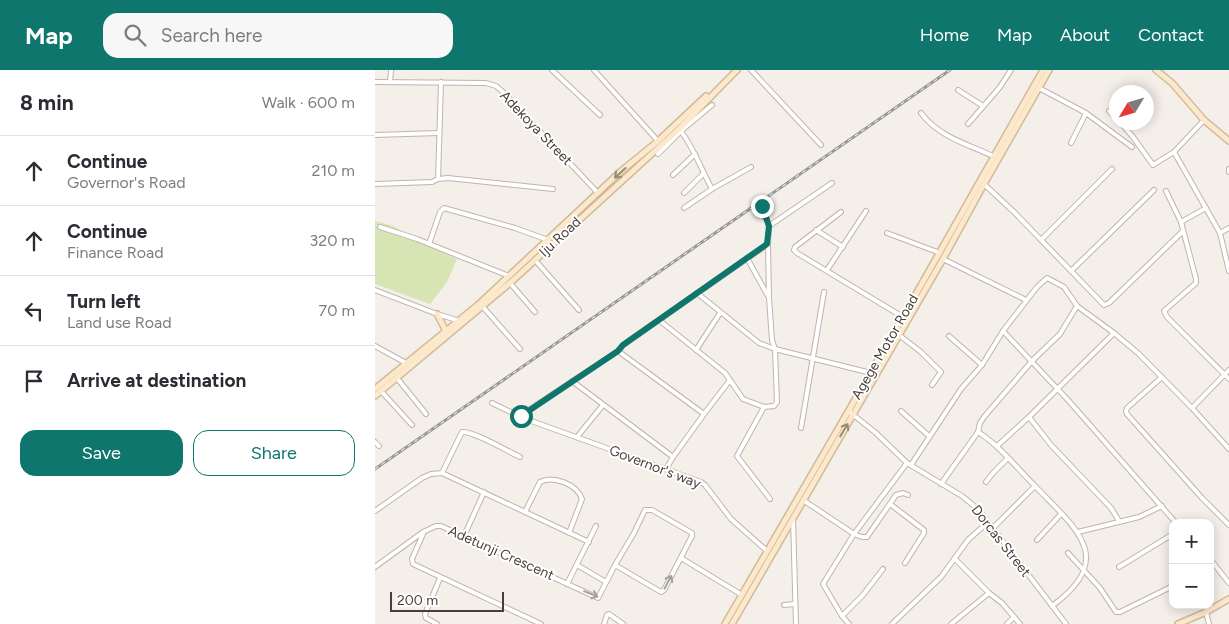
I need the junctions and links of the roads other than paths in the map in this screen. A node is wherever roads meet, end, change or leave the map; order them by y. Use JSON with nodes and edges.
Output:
{"nodes":[{"id":1,"x":391,"y":70,"type":"edge"},
{"id":2,"x":553,"y":70,"type":"edge"},
{"id":3,"x":594,"y":70,"type":"edge"},
{"id":4,"x":735,"y":70,"type":"edge"},
{"id":5,"x":751,"y":70,"type":"edge"},
{"id":6,"x":1011,"y":70,"type":"edge"},
{"id":7,"x":1043,"y":70,"type":"edge"},
{"id":8,"x":1049,"y":70,"type":"edge"},
{"id":9,"x":1156,"y":70,"type":"edge"},
{"id":10,"x":375,"y":82,"type":"edge"},
{"id":11,"x":390,"y":82,"type":"junction"},
{"id":12,"x":441,"y":82,"type":"junction"},
{"id":13,"x":1039,"y":88,"type":"junction"},
{"id":14,"x":958,"y":90,"type":"dead end"},
{"id":15,"x":712,"y":105,"type":"dead end"},
{"id":16,"x":983,"y":106,"type":"junction"},
{"id":17,"x":1086,"y":113,"type":"junction"},
{"id":18,"x":921,"y":114,"type":"dead end"},
{"id":19,"x":600,"y":115,"type":"dead end"},
{"id":20,"x":1203,"y":120,"type":"junction"},
{"id":21,"x":968,"y":124,"type":"dead end"},
{"id":22,"x":680,"y":130,"type":"junction"},
{"id":23,"x":1127,"y":130,"type":"edge"},
{"id":24,"x":439,"y":133,"type":"junction"},
{"id":25,"x":375,"y":135,"type":"edge"},
{"id":26,"x":658,"y":141,"type":"junction"},
{"id":27,"x":1229,"y":141,"type":"edge"},
{"id":28,"x":1071,"y":142,"type":"dead end"},
{"id":29,"x":821,"y":145,"type":"dead end"},
{"id":30,"x":1132,"y":147,"type":"dead end"},
{"id":31,"x":1173,"y":152,"type":"junction"},
{"id":32,"x":658,"y":154,"type":"dead end"},
{"id":33,"x":695,"y":154,"type":"junction"},
{"id":34,"x":993,"y":156,"type":"junction"},
{"id":35,"x":751,"y":167,"type":"dead end"},
{"id":36,"x":1112,"y":169,"type":"dead end"},
{"id":37,"x":673,"y":174,"type":"dead end"},
{"id":38,"x":703,"y":174,"type":"junction"},
{"id":39,"x":438,"y":179,"type":"junction"},
{"id":40,"x":375,"y":184,"type":"edge"},
{"id":41,"x":832,"y":184,"type":"dead end"},
{"id":42,"x":983,"y":184,"type":"junction"},
{"id":43,"x":553,"y":189,"type":"dead end"},
{"id":44,"x":712,"y":189,"type":"junction"},
{"id":45,"x":1154,"y":190,"type":"dead end"},
{"id":46,"x":1166,"y":191,"type":"dead end"},
{"id":47,"x":598,"y":193,"type":"junction"},
{"id":48,"x":684,"y":193,"type":"dead end"},
{"id":49,"x":762,"y":206,"type":"dead end"},
{"id":50,"x":684,"y":208,"type":"dead end"},
{"id":51,"x":1206,"y":208,"type":"junction"},
{"id":52,"x":866,"y":211,"type":"dead end"},
{"id":53,"x":841,"y":212,"type":"dead end"},
{"id":54,"x":1181,"y":222,"type":"junction"},
{"id":55,"x":769,"y":226,"type":"junction"},
{"id":56,"x":380,"y":227,"type":"dead end"},
{"id":57,"x":1229,"y":228,"type":"edge"},
{"id":58,"x":816,"y":230,"type":"junction"},
{"id":59,"x":1182,"y":232,"type":"junction"},
{"id":60,"x":887,"y":233,"type":"dead end"},
{"id":61,"x":1219,"y":233,"type":"junction"},
{"id":62,"x":548,"y":240,"type":"junction"},
{"id":63,"x":1041,"y":240,"type":"junction"},
{"id":64,"x":429,"y":244,"type":"junction"},
{"id":65,"x":767,"y":244,"type":"junction"},
{"id":66,"x":843,"y":247,"type":"junction"},
{"id":67,"x":940,"y":253,"type":"junction"},
{"id":68,"x":747,"y":258,"type":"junction"},
{"id":69,"x":943,"y":259,"type":"junction"},
{"id":70,"x":535,"y":260,"type":"junction"},
{"id":71,"x":934,"y":268,"type":"junction"},
{"id":72,"x":827,"y":270,"type":"junction"},
{"id":73,"x":1071,"y":271,"type":"junction"},
{"id":74,"x":1229,"y":271,"type":"edge"},
{"id":75,"x":509,"y":276,"type":"junction"},
{"id":76,"x":510,"y":283,"type":"junction"},
{"id":77,"x":375,"y":290,"type":"edge"},
{"id":78,"x":824,"y":292,"type":"dead end"},
{"id":79,"x":697,"y":293,"type":"junction"},
{"id":80,"x":769,"y":298,"type":"junction"},
{"id":81,"x":916,"y":299,"type":"junction"},
{"id":82,"x":1027,"y":300,"type":"junction"},
{"id":83,"x":1077,"y":306,"type":"junction"},
{"id":84,"x":483,"y":307,"type":"junction"},
{"id":85,"x":579,"y":310,"type":"dead end"},
{"id":86,"x":535,"y":312,"type":"dead end"},
{"id":87,"x":720,"y":313,"type":"junction"},
{"id":88,"x":437,"y":314,"type":"junction"},
{"id":89,"x":903,"y":317,"type":"junction"},
{"id":90,"x":659,"y":320,"type":"junction"},
{"id":91,"x":461,"y":322,"type":"junction"},
{"id":92,"x":446,"y":331,"type":"junction"},
{"id":93,"x":1003,"y":331,"type":"junction"},
{"id":94,"x":1114,"y":333,"type":"junction"},
{"id":95,"x":899,"y":335,"type":"junction"},
{"id":96,"x":949,"y":336,"type":"dead end"},
{"id":97,"x":375,"y":346,"type":"edge"},
{"id":98,"x":520,"y":349,"type":"dead end"},
{"id":99,"x":696,"y":350,"type":"junction"},
{"id":100,"x":775,"y":350,"type":"junction"},
{"id":101,"x":618,"y":351,"type":"junction"},
{"id":102,"x":812,"y":359,"type":"junction"},
{"id":103,"x":1032,"y":361,"type":"junction"},
{"id":104,"x":406,"y":364,"type":"junction"},
{"id":105,"x":982,"y":365,"type":"junction"},
{"id":106,"x":1229,"y":370,"type":"edge"},
{"id":107,"x":871,"y":373,"type":"junction"},
{"id":108,"x":1225,"y":374,"type":"junction"},
{"id":109,"x":1161,"y":377,"type":"junction"},
{"id":110,"x":397,"y":378,"type":"junction"},
{"id":111,"x":1229,"y":379,"type":"edge"},
{"id":112,"x":731,"y":380,"type":"junction"},
{"id":113,"x":572,"y":381,"type":"junction"},
{"id":114,"x":932,"y":385,"type":"dead end"},
{"id":115,"x":1057,"y":388,"type":"junction"},
{"id":116,"x":375,"y":389,"type":"edge"},
{"id":117,"x":381,"y":391,"type":"junction"},
{"id":118,"x":375,"y":396,"type":"edge"},
{"id":119,"x":492,"y":403,"type":"dead end"},
{"id":120,"x":603,"y":405,"type":"junction"},
{"id":121,"x":764,"y":407,"type":"junction"},
{"id":122,"x":1193,"y":408,"type":"junction"},
{"id":123,"x":901,"y":411,"type":"dead end"},
{"id":124,"x":851,"y":413,"type":"junction"},
{"id":125,"x":426,"y":414,"type":"dead end"},
{"id":126,"x":704,"y":414,"type":"junction"},
{"id":127,"x":521,"y":416,"type":"junction"},
{"id":128,"x":1029,"y":417,"type":"junction"},
{"id":129,"x":412,"y":425,"type":"dead end"},
{"id":130,"x":801,"y":428,"type":"dead end"},
{"id":131,"x":978,"y":432,"type":"junction"},
{"id":132,"x":929,"y":436,"type":"junction"},
{"id":133,"x":577,"y":438,"type":"junction"},
{"id":134,"x":375,"y":442,"type":"edge"},
{"id":135,"x":379,"y":446,"type":"dead end"},
{"id":136,"x":997,"y":446,"type":"junction"},
{"id":137,"x":1229,"y":449,"type":"edge"},
{"id":138,"x":520,"y":457,"type":"dead end"},
{"id":139,"x":673,"y":457,"type":"junction"},
{"id":140,"x":1008,"y":458,"type":"junction"},
{"id":141,"x":909,"y":464,"type":"junction"},
{"id":142,"x":666,"y":469,"type":"junction"},
{"id":143,"x":442,"y":473,"type":"junction"},
{"id":144,"x":986,"y":482,"type":"dead end"},
{"id":145,"x":941,"y":484,"type":"junction"},
{"id":146,"x":1035,"y":486,"type":"junction"},
{"id":147,"x":484,"y":492,"type":"junction"},
{"id":148,"x":908,"y":495,"type":"dead end"},
{"id":149,"x":770,"y":499,"type":"dead end"},
{"id":150,"x":803,"y":500,"type":"junction"},
{"id":151,"x":890,"y":504,"type":"junction"},
{"id":152,"x":1162,"y":506,"type":"junction"},
{"id":153,"x":375,"y":511,"type":"edge"},
{"id":154,"x":525,"y":512,"type":"junction"},
{"id":155,"x":1061,"y":514,"type":"junction"},
{"id":156,"x":788,"y":515,"type":"junction"},
{"id":157,"x":793,"y":519,"type":"junction"},
{"id":158,"x":1173,"y":519,"type":"edge"},
{"id":159,"x":1119,"y":521,"type":"junction"},
{"id":160,"x":988,"y":522,"type":"junction"},
{"id":161,"x":1229,"y":525,"type":"edge"},
{"id":162,"x":596,"y":526,"type":"dead end"},
{"id":163,"x":993,"y":528,"type":"junction"},
{"id":164,"x":423,"y":532,"type":"junction"},
{"id":165,"x":569,"y":532,"type":"junction"},
{"id":166,"x":1078,"y":532,"type":"junction"},
{"id":167,"x":854,"y":534,"type":"junction"},
{"id":168,"x":464,"y":536,"type":"junction"},
{"id":169,"x":1169,"y":537,"type":"edge"},
{"id":170,"x":1037,"y":540,"type":"dead end"},
{"id":171,"x":589,"y":542,"type":"junction"},
{"id":172,"x":767,"y":551,"type":"junction"},
{"id":173,"x":1068,"y":553,"type":"dead end"},
{"id":174,"x":681,"y":558,"type":"junction"},
{"id":175,"x":955,"y":559,"type":"junction"},
{"id":176,"x":905,"y":563,"type":"dead end"},
{"id":177,"x":577,"y":565,"type":"junction"},
{"id":178,"x":615,"y":565,"type":"junction"},
{"id":179,"x":1216,"y":565,"type":"edge"},
{"id":180,"x":375,"y":567,"type":"edge"},
{"id":181,"x":1119,"y":568,"type":"dead end"},
{"id":182,"x":883,"y":569,"type":"dead end"},
{"id":183,"x":1085,"y":570,"type":"junction"},
{"id":184,"x":440,"y":578,"type":"junction"},
{"id":185,"x":606,"y":582,"type":"junction"},
{"id":186,"x":1229,"y":582,"type":"edge"},
{"id":187,"x":567,"y":584,"type":"junction"},
{"id":188,"x":1169,"y":588,"type":"edge"},
{"id":189,"x":989,"y":593,"type":"junction"},
{"id":190,"x":742,"y":595,"type":"junction"},
{"id":191,"x":1229,"y":599,"type":"edge"},
{"id":192,"x":795,"y":604,"type":"junction"},
{"id":193,"x":784,"y":605,"type":"dead end"},
{"id":194,"x":1052,"y":606,"type":"junction"},
{"id":195,"x":1206,"y":612,"type":"junction"},
{"id":196,"x":842,"y":616,"type":"junction"},
{"id":197,"x":1014,"y":617,"type":"junction"},
{"id":198,"x":437,"y":624,"type":"edge"},
{"id":199,"x":541,"y":624,"type":"edge"},
{"id":200,"x":604,"y":624,"type":"edge"},
{"id":201,"x":623,"y":624,"type":"edge"},
{"id":202,"x":725,"y":624,"type":"edge"},
{"id":203,"x":732,"y":624,"type":"edge"},
{"id":204,"x":795,"y":624,"type":"edge"},
{"id":205,"x":849,"y":624,"type":"edge"},
{"id":206,"x":892,"y":624,"type":"edge"},
{"id":207,"x":951,"y":624,"type":"edge"},
{"id":208,"x":1007,"y":624,"type":"edge"},
{"id":209,"x":1020,"y":624,"type":"edge"},
{"id":210,"x":1066,"y":624,"type":"edge"},
{"id":211,"x":1178,"y":624,"type":"edge"},
{"id":212,"x":1209,"y":624,"type":"edge"}],
"edges":[{"from":1,"to":11,"type":"street"},
{"from":2,"to":19,"type":"street"},
{"from":3,"to":26,"type":"street"},
{"from":4,"to":22,"type":"main road","name":"Iju Road"},
{"from":4,"to":26,"type":"main road","name":"Iju Road"},
{"from":5,"to":29,"type":"street"},
{"from":6,"to":16,"type":"street"},
{"from":7,"to":34,"type":"main road","name":"Agege Motor Road"},
{"from":8,"to":13,"type":"main road","name":"Agege Motor Road"},
{"from":9,"to":20,"type":"main road"},
{"from":10,"to":11,"type":"street","name":"Adekoya Street"},
{"from":11,"to":12,"type":"street","name":"Adekoya Street"},
{"from":12,"to":24,"type":"street"},
{"from":12,"to":47,"type":"street","name":"Adekoya Street"},
{"from":13,"to":17,"type":"street"},
{"from":13,"to":42,"type":"main road","name":"Agege Motor Road"},
{"from":14,"to":16,"type":"street"},
{"from":15,"to":22,"type":"street"},
{"from":16,"to":21,"type":"street"},
{"from":17,"to":28,"type":"street"},
{"from":17,"to":30,"type":"street"},
{"from":18,"to":34,"type":"street"},
{"from":20,"to":27,"type":"main road"},
{"from":20,"to":31,"type":"street"},
{"from":22,"to":32,"type":"street"},
{"from":22,"to":33,"type":"street"},
{"from":22,"to":70,"type":"main road","name":"Iju Road"},
{"from":23,"to":31,"type":"street"},
{"from":24,"to":25,"type":"street"},
{"from":24,"to":39,"type":"street"},
{"from":26,"to":47,"type":"main road","name":"Iju Road","one_way":true},
{"from":31,"to":51,"type":"street"},
{"from":33,"to":37,"type":"street"},
{"from":33,"to":38,"type":"street"},
{"from":34,"to":67,"type":"main road","name":"Agege Motor Road"},
{"from":35,"to":44,"type":"street"},
{"from":36,"to":63,"type":"street"},
{"from":38,"to":44,"type":"street"},
{"from":38,"to":48,"type":"street"},
{"from":39,"to":40,"type":"street"},
{"from":39,"to":43,"type":"street"},
{"from":41,"to":55,"type":"street"},
{"from":42,"to":63,"type":"street"},
{"from":42,"to":69,"type":"main road","name":"Agege Motor Road"},
{"from":44,"to":50,"type":"street"},
{"from":45,"to":73,"type":"street"},
{"from":46,"to":54,"type":"street"},
{"from":47,"to":62,"type":"main road","name":"Iju Road"},
{"from":49,"to":55,"type":"street"},
{"from":51,"to":54,"type":"street"},
{"from":51,"to":61,"type":"street"},
{"from":52,"to":66,"type":"street"},
{"from":53,"to":58,"type":"street"},
{"from":54,"to":59,"type":"street"},
{"from":55,"to":65,"type":"street"},
{"from":56,"to":64,"type":"street"},
{"from":57,"to":61,"type":"street"},
{"from":58,"to":66,"type":"street"},
{"from":58,"to":72,"type":"street"},
{"from":59,"to":73,"type":"street"},
{"from":59,"to":108,"type":"street"},
{"from":60,"to":67,"type":"street"},
{"from":61,"to":74,"type":"street"},
{"from":62,"to":64,"type":"street"},
{"from":62,"to":75,"type":"main road","name":"Iju Road"},
{"from":63,"to":73,"type":"street"},
{"from":64,"to":75,"type":"street"},
{"from":65,"to":68,"type":"street"},
{"from":65,"to":80,"type":"street"},
{"from":66,"to":72,"type":"street"},
{"from":67,"to":71,"type":"main road","name":"Agege Motor Road"},
{"from":68,"to":79,"type":"street"},
{"from":68,"to":80,"type":"street"},
{"from":69,"to":71,"type":"main road","name":"Agege Motor Road"},
{"from":69,"to":82,"type":"street"},
{"from":70,"to":76,"type":"main road","name":"Iju Road"},
{"from":70,"to":85,"type":"street"},
{"from":71,"to":81,"type":"main road","name":"Agege Motor Road"},
{"from":72,"to":89,"type":"street"},
{"from":75,"to":91,"type":"main road","name":"Iju Road"},
{"from":76,"to":84,"type":"main road","name":"Iju Road"},
{"from":76,"to":86,"type":"street"},
{"from":77,"to":88,"type":"street"},
{"from":78,"to":102,"type":"street"},
{"from":79,"to":87,"type":"street"},
{"from":79,"to":90,"type":"street"},
{"from":80,"to":100,"type":"street"},
{"from":81,"to":89,"type":"main road","name":"Agege Motor Road"},
{"from":81,"to":95,"type":"main road","name":"Agege Motor Road"},
{"from":82,"to":83,"type":"street"},
{"from":82,"to":93,"type":"street"},
{"from":83,"to":94,"type":"street"},
{"from":83,"to":103,"type":"street"},
{"from":84,"to":91,"type":"main road","name":"Iju Road"},
{"from":84,"to":98,"type":"street"},
{"from":87,"to":99,"type":"street"},
{"from":87,"to":100,"type":"street"},
{"from":88,"to":91,"type":"street"},
{"from":88,"to":92,"type":"main road"},
{"from":89,"to":107,"type":"main road","name":"Agege Motor Road"},
{"from":90,"to":99,"type":"street"},
{"from":90,"to":101,"type":"street"},
{"from":91,"to":92,"type":"main road","name":"Iju Road"},
{"from":91,"to":110,"type":"main road","name":"Iju Road"},
{"from":92,"to":104,"type":"main road","name":"Iju Road"},
{"from":93,"to":103,"type":"street"},
{"from":93,"to":105,"type":"street"},
{"from":94,"to":109,"type":"street"},
{"from":94,"to":115,"type":"street"},
{"from":95,"to":114,"type":"street"},
{"from":95,"to":124,"type":"main road","name":"Agege Motor Road"},
{"from":96,"to":105,"type":"street"},
{"from":97,"to":104,"type":"street"},
{"from":99,"to":112,"type":"street"},
{"from":100,"to":102,"type":"street"},
{"from":100,"to":121,"type":"street"},
{"from":101,"to":113,"type":"street"},
{"from":101,"to":126,"type":"street"},
{"from":102,"to":107,"type":"street"},
{"from":102,"to":130,"type":"street"},
{"from":103,"to":115,"type":"street"},
{"from":103,"to":131,"type":"street"},
{"from":104,"to":116,"type":"main road","name":"Iju Road"},
{"from":105,"to":132,"type":"street"},
{"from":106,"to":108,"type":"street"},
{"from":107,"to":124,"type":"main road","name":"Agege Motor Road"},
{"from":108,"to":111,"type":"street"},
{"from":108,"to":122,"type":"street"},
{"from":109,"to":122,"type":"street"},
{"from":109,"to":161,"type":"street"},
{"from":110,"to":117,"type":"main road","name":"Iju Road"},
{"from":110,"to":125,"type":"street"},
{"from":112,"to":121,"type":"street"},
{"from":112,"to":126,"type":"street"},
{"from":113,"to":120,"type":"street"},
{"from":113,"to":127,"type":"street"},
{"from":115,"to":128,"type":"street"},
{"from":115,"to":152,"type":"street"},
{"from":117,"to":118,"type":"main road","name":"Iju Road"},
{"from":117,"to":129,"type":"street"},
{"from":119,"to":127,"type":"street","name":"Governor's way"},
{"from":120,"to":133,"type":"street"},
{"from":120,"to":139,"type":"street"},
{"from":121,"to":149,"type":"street"},
{"from":122,"to":137,"type":"street"},
{"from":123,"to":132,"type":"street"},
{"from":124,"to":141,"type":"street","name":"Dorcas Street"},
{"from":150,"to":124,"type":"main road","name":"Agege Motor Road","one_way":true},
{"from":124,"to":156,"type":"main road","name":"Agege Motor Road"},
{"from":126,"to":139,"type":"street"},
{"from":127,"to":133,"type":"street","name":"Governor's way"},
{"from":128,"to":136,"type":"street"},
{"from":128,"to":159,"type":"street"},
{"from":131,"to":136,"type":"street"},
{"from":131,"to":145,"type":"street"},
{"from":132,"to":141,"type":"street"},
{"from":133,"to":142,"type":"street","name":"Governor's way"},
{"from":134,"to":135,"type":"street"},
{"from":136,"to":140,"type":"street"},
{"from":138,"to":143,"type":"street"},
{"from":139,"to":142,"type":"street"},
{"from":140,"to":144,"type":"street"},
{"from":140,"to":146,"type":"street"},
{"from":141,"to":145,"type":"street","name":"Dorcas Street"},
{"from":141,"to":167,"type":"street"},
{"from":142,"to":172,"type":"street","name":"Governor's way"},
{"from":143,"to":147,"type":"street"},
{"from":143,"to":153,"type":"street"},
{"from":145,"to":160,"type":"street","name":"Dorcas Street"},
{"from":146,"to":155,"type":"street"},
{"from":146,"to":163,"type":"street"},
{"from":147,"to":154,"type":"street"},
{"from":147,"to":168,"type":"street"},
{"from":148,"to":151,"type":"street"},
{"from":150,"to":157,"type":"main road","name":"Agege Motor Road"},
{"from":150,"to":167,"type":"street"},
{"from":151,"to":167,"type":"street"},
{"from":151,"to":176,"type":"street"},
{"from":152,"to":158,"type":"street"},
{"from":152,"to":159,"type":"street"},
{"from":154,"to":165,"type":"street"},
{"from":154,"to":165,"type":"street"},
{"from":155,"to":166,"type":"street"},
{"from":155,"to":170,"type":"street"},
{"from":156,"to":157,"type":"street"},
{"from":156,"to":172,"type":"main road","name":"Agege Motor Road"},
{"from":157,"to":192,"type":"street"},
{"from":157,"to":203,"type":"main road","name":"Agege Motor Road"},
{"from":159,"to":166,"type":"street"},
{"from":160,"to":163,"type":"street","name":"Dorcas Street"},
{"from":160,"to":175,"type":"street"},
{"from":162,"to":171,"type":"street"},
{"from":163,"to":194,"type":"street","name":"Dorcas Street"},
{"from":164,"to":168,"type":"street","name":"Adetunji Crescent"},
{"from":164,"to":180,"type":"street","name":"Adetunji Crescent"},
{"from":164,"to":184,"type":"street"},
{"from":165,"to":171,"type":"street"},
{"from":166,"to":183,"type":"street"},
{"from":167,"to":196,"type":"street"},
{"from":168,"to":187,"type":"street","name":"Adetunji Crescent"},
{"from":169,"to":181,"type":"street"},
{"from":171,"to":177,"type":"street"},
{"from":172,"to":190,"type":"main road","name":"Agege Motor Road"},
{"from":173,"to":183,"type":"street"},
{"from":178,"to":174,"type":"street","name":"Adetunji Crescent","one_way":true},
{"from":174,"to":178,"type":"street","name":"Adetunji Crescent"},
{"from":174,"to":190,"type":"street"},
{"from":175,"to":189,"type":"street"},
{"from":175,"to":206,"type":"street"},
{"from":177,"to":185,"type":"street"},
{"from":177,"to":187,"type":"street"},
{"from":178,"to":185,"type":"street","name":"Adetunji Crescent"},
{"from":179,"to":186,"type":"street"},
{"from":182,"to":196,"type":"street"},
{"from":183,"to":188,"type":"street"},
{"from":183,"to":194,"type":"street"},
{"from":184,"to":198,"type":"street"},
{"from":184,"to":199,"type":"street"},
{"from":187,"to":185,"type":"street","name":"Adetunji Crescent","one_way":true},
{"from":189,"to":197,"type":"street"},
{"from":189,"to":207,"type":"street"},
{"from":190,"to":202,"type":"main road","name":"Agege Motor Road"},
{"from":191,"to":195,"type":"main road"},
{"from":192,"to":193,"type":"street"},
{"from":192,"to":204,"type":"street"},
{"from":194,"to":210,"type":"street","name":"Dorcas Street"},
{"from":195,"to":211,"type":"main road"},
{"from":195,"to":212,"type":"street"},
{"from":196,"to":205,"type":"street"},
{"from":197,"to":208,"type":"street"},
{"from":197,"to":209,"type":"street"},
{"from":200,"to":201,"type":"street"}]}
